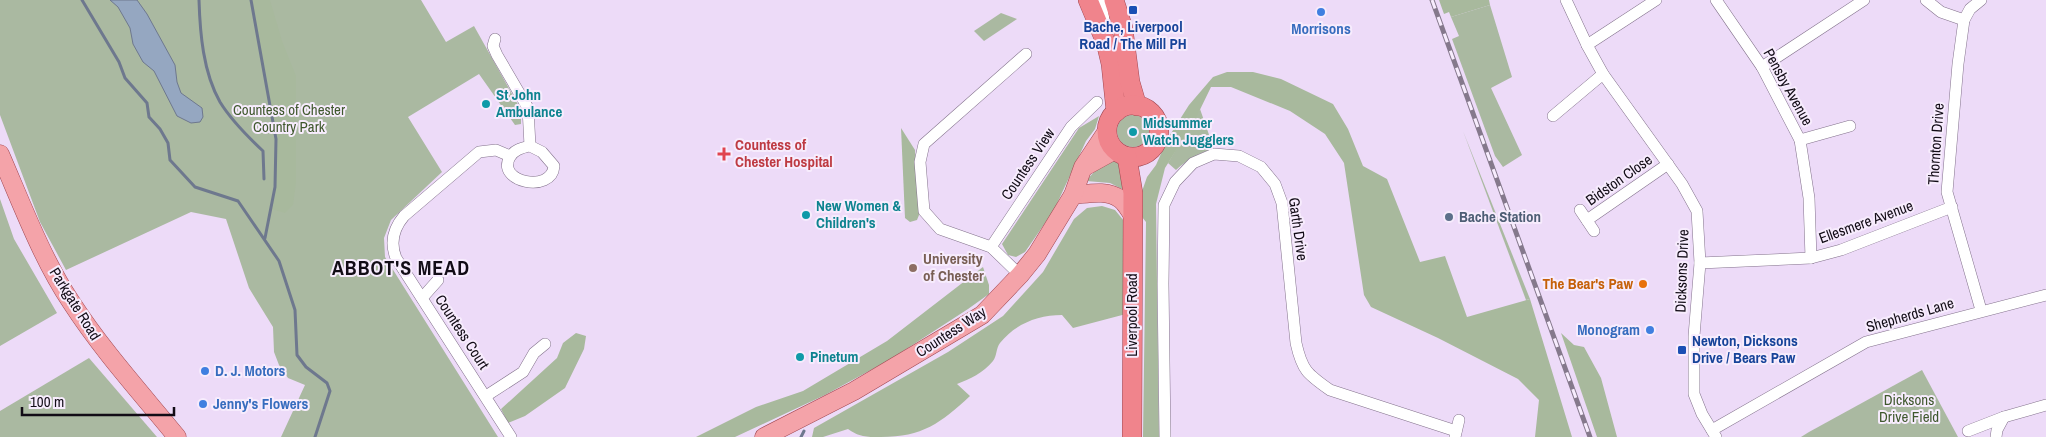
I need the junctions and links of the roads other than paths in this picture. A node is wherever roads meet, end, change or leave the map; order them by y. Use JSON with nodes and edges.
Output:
{"nodes":[{"id":1,"x":1088,"y":0,"type":"edge"},
{"id":2,"x":1099,"y":0,"type":"edge"},
{"id":3,"x":1114,"y":0,"type":"edge"},
{"id":4,"x":1566,"y":0,"type":"edge"},
{"id":5,"x":1656,"y":0,"type":"edge"},
{"id":6,"x":1716,"y":0,"type":"edge"},
{"id":7,"x":1864,"y":0,"type":"edge"},
{"id":8,"x":1926,"y":0,"type":"edge"},
{"id":9,"x":1981,"y":0,"type":"edge"},
{"id":10,"x":1964,"y":20,"type":"junction"},
{"id":11,"x":495,"y":39,"type":"dead end"},
{"id":12,"x":1106,"y":43,"type":"junction"},
{"id":13,"x":1587,"y":45,"type":"junction"},
{"id":14,"x":1026,"y":54,"type":"dead end"},
{"id":15,"x":1762,"y":68,"type":"junction"},
{"id":16,"x":1603,"y":74,"type":"junction"},
{"id":17,"x":1097,"y":102,"type":"dead end"},
{"id":18,"x":1137,"y":106,"type":"junction"},
{"id":19,"x":1116,"y":112,"type":"junction"},
{"id":20,"x":1553,"y":116,"type":"dead end"},
{"id":21,"x":1850,"y":126,"type":"dead end"},
{"id":22,"x":1107,"y":131,"type":"junction"},
{"id":23,"x":1800,"y":140,"type":"junction"},
{"id":24,"x":530,"y":146,"type":"junction"},
{"id":25,"x":1121,"y":153,"type":"junction"},
{"id":26,"x":0,"y":154,"type":"edge"},
{"id":27,"x":1147,"y":154,"type":"junction"},
{"id":28,"x":510,"y":156,"type":"junction"},
{"id":29,"x":1668,"y":164,"type":"junction"},
{"id":30,"x":1083,"y":167,"type":"junction"},
{"id":31,"x":1133,"y":192,"type":"junction"},
{"id":32,"x":1073,"y":195,"type":"junction"},
{"id":33,"x":1952,"y":207,"type":"junction"},
{"id":34,"x":1580,"y":210,"type":"dead end"},
{"id":35,"x":1132,"y":215,"type":"junction"},
{"id":36,"x":1587,"y":220,"type":"junction"},
{"id":37,"x":1594,"y":231,"type":"dead end"},
{"id":38,"x":991,"y":247,"type":"junction"},
{"id":39,"x":1811,"y":258,"type":"junction"},
{"id":40,"x":1700,"y":264,"type":"junction"},
{"id":41,"x":1020,"y":275,"type":"junction"},
{"id":42,"x":438,"y":280,"type":"dead end"},
{"id":43,"x":2046,"y":295,"type":"edge"},
{"id":44,"x":422,"y":298,"type":"junction"},
{"id":45,"x":1981,"y":310,"type":"junction"},
{"id":46,"x":545,"y":344,"type":"dead end"},
{"id":47,"x":486,"y":396,"type":"junction"},
{"id":48,"x":2046,"y":405,"type":"edge"},
{"id":49,"x":2004,"y":417,"type":"junction"},
{"id":50,"x":1457,"y":429,"type":"edge"},
{"id":51,"x":1968,"y":431,"type":"dead end"},
{"id":52,"x":1714,"y":434,"type":"edge"},
{"id":53,"x":177,"y":437,"type":"edge"},
{"id":54,"x":511,"y":437,"type":"edge"},
{"id":55,"x":764,"y":437,"type":"edge"},
{"id":56,"x":1132,"y":437,"type":"edge"},
{"id":57,"x":1165,"y":437,"type":"edge"},
{"id":58,"x":1996,"y":437,"type":"edge"}],
"edges":[{"from":1,"to":12,"type":"highway"},
{"from":2,"to":12,"type":"street"},
{"from":3,"to":18,"type":"highway"},
{"from":4,"to":13,"type":"street","name":"Dicksons Drive"},
{"from":5,"to":13,"type":"street"},
{"from":6,"to":15,"type":"street","name":"Pensby Avenue"},
{"from":7,"to":15,"type":"street"},
{"from":8,"to":10,"type":"street"},
{"from":9,"to":10,"type":"street"},
{"from":10,"to":33,"type":"street","name":"Thornton Drive"},
{"from":11,"to":24,"type":"street"},
{"from":12,"to":19,"type":"highway"},
{"from":13,"to":16,"type":"street","name":"Dicksons Drive"},
{"from":14,"to":38,"type":"street"},
{"from":15,"to":23,"type":"street","name":"Pensby Avenue"},
{"from":16,"to":20,"type":"street"},
{"from":16,"to":29,"type":"street","name":"Dicksons Drive"},
{"from":17,"to":38,"type":"street","name":"Countess View"},
{"from":18,"to":19,"type":"highway"},
{"from":18,"to":27,"type":"highway"},
{"from":19,"to":22,"type":"highway"},
{"from":21,"to":23,"type":"street"},
{"from":22,"to":25,"type":"highway"},
{"from":22,"to":30,"type":"main road","name":"Countess Way"},
{"from":23,"to":39,"type":"street","name":"Pensby Avenue"},
{"from":24,"to":28,"type":"street"},
{"from":24,"to":28,"type":"street"},
{"from":25,"to":27,"type":"highway"},
{"from":25,"to":30,"type":"main road"},
{"from":25,"to":31,"type":"highway","name":"Liverpool Road"},
{"from":26,"to":53,"type":"main road","name":"Parkgate Road"},
{"from":27,"to":31,"type":"highway","name":"Liverpool Road"},
{"from":28,"to":44,"type":"street","name":"Countess Court"},
{"from":29,"to":36,"type":"street","name":"Bidston Close"},
{"from":29,"to":40,"type":"street","name":"Dicksons Drive"},
{"from":30,"to":32,"type":"main road","name":"Countess Way"},
{"from":31,"to":35,"type":"highway","name":"Liverpool Road"},
{"from":32,"to":35,"type":"main road"},
{"from":32,"to":41,"type":"main road","name":"Countess Way"},
{"from":33,"to":39,"type":"street","name":"Ellesmere Avenue"},
{"from":33,"to":45,"type":"street","name":"Thornton Drive"},
{"from":34,"to":36,"type":"street","name":"Bidston Close"},
{"from":35,"to":56,"type":"highway","name":"Liverpool Road"},
{"from":36,"to":37,"type":"street","name":"Bidston Close"},
{"from":38,"to":41,"type":"street"},
{"from":39,"to":40,"type":"street","name":"Ellesmere Avenue"},
{"from":40,"to":52,"type":"street","name":"Dicksons Drive"},
{"from":41,"to":55,"type":"main road","name":"Countess Way"},
{"from":42,"to":44,"type":"street"},
{"from":43,"to":45,"type":"street","name":"Shepherds Lane"},
{"from":44,"to":47,"type":"street","name":"Countess Court"},
{"from":45,"to":52,"type":"street","name":"Shepherds Lane"},
{"from":46,"to":47,"type":"street"},
{"from":47,"to":54,"type":"street","name":"Countess Court"},
{"from":48,"to":49,"type":"street"},
{"from":49,"to":51,"type":"street"},
{"from":49,"to":58,"type":"street"},
{"from":50,"to":57,"type":"street","name":"Garth Drive"}]}
